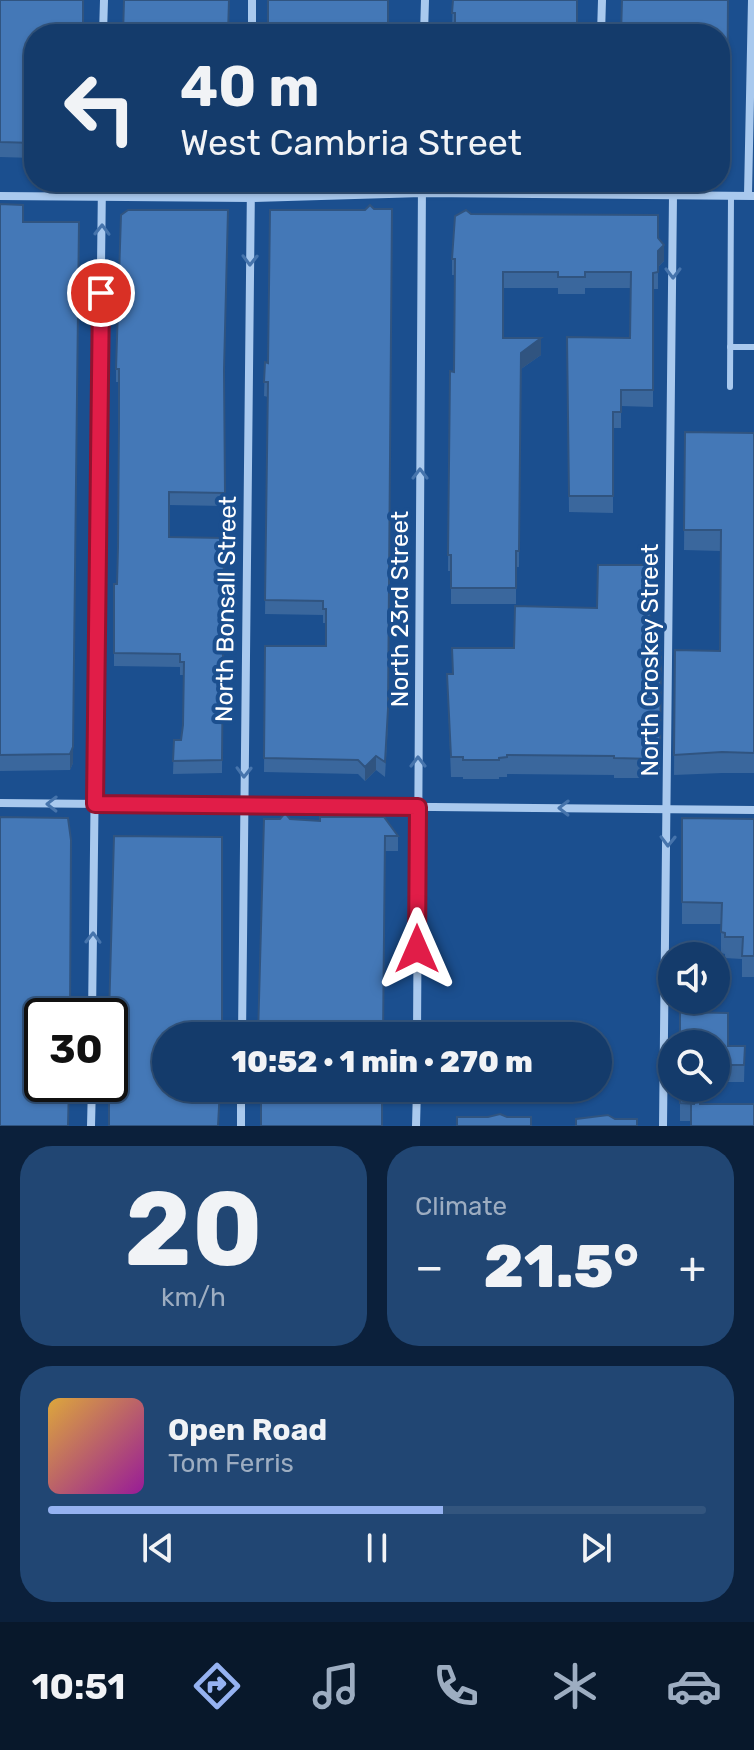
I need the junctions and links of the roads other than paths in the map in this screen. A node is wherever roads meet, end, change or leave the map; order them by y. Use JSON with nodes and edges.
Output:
{"nodes":[{"id":1,"x":104,"y":0,"type":"edge"},
{"id":2,"x":252,"y":0,"type":"edge"},
{"id":3,"x":425,"y":0,"type":"edge"},
{"id":4,"x":602,"y":0,"type":"edge"},
{"id":5,"x":752,"y":0,"type":"edge"},
{"id":6,"x":103,"y":24,"type":"edge"},
{"id":7,"x":252,"y":24,"type":"edge"},
{"id":8,"x":424,"y":24,"type":"edge"},
{"id":9,"x":601,"y":24,"type":"edge"},
{"id":10,"x":102,"y":192,"type":"edge"},
{"id":11,"x":251,"y":192,"type":"edge"},
{"id":12,"x":422,"y":193,"type":"junction"},
{"id":13,"x":600,"y":194,"type":"joint"},
{"id":14,"x":673,"y":195,"type":"junction"},
{"id":15,"x":731,"y":195,"type":"junction"},
{"id":16,"x":0,"y":196,"type":"edge"},
{"id":17,"x":751,"y":196,"type":"edge"},
{"id":18,"x":102,"y":197,"type":"junction"},
{"id":19,"x":251,"y":198,"type":"junction"},
{"id":20,"x":730,"y":347,"type":"junction"},
{"id":21,"x":754,"y":347,"type":"edge"},
{"id":22,"x":730,"y":387,"type":"dead end"},
{"id":23,"x":0,"y":803,"type":"edge"},
{"id":24,"x":95,"y":804,"type":"junction"},
{"id":25,"x":244,"y":805,"type":"junction"},
{"id":26,"x":418,"y":807,"type":"junction"},
{"id":27,"x":668,"y":809,"type":"junction"},
{"id":28,"x":754,"y":810,"type":"edge"},
{"id":29,"x":92,"y":998,"type":"edge"},
{"id":30,"x":242,"y":1022,"type":"edge"},
{"id":31,"x":417,"y":1022,"type":"edge"},
{"id":32,"x":92,"y":1102,"type":"edge"},
{"id":33,"x":241,"y":1102,"type":"edge"},
{"id":34,"x":417,"y":1102,"type":"edge"},
{"id":35,"x":91,"y":1126,"type":"edge"},
{"id":36,"x":241,"y":1126,"type":"edge"},
{"id":37,"x":416,"y":1126,"type":"edge"},
{"id":38,"x":663,"y":1126,"type":"edge"}],
"edges":[{"from":1,"to":6,"type":"street"},
{"from":2,"to":7,"type":"street"},
{"from":3,"to":8,"type":"street"},
{"from":4,"to":9,"type":"street"},
{"from":5,"to":17,"type":"street"},
{"from":10,"to":18,"type":"street"},
{"from":11,"to":19,"type":"street","name":"North Bonsall Street"},
{"from":12,"to":13,"type":"street"},
{"from":12,"to":19,"type":"street"},
{"from":26,"to":12,"type":"street","name":"North 23rd Street","one_way":true},
{"from":13,"to":14,"type":"street"},
{"from":14,"to":15,"type":"street"},
{"from":14,"to":27,"type":"street","name":"North Croskey Street","one_way":true},
{"from":15,"to":17,"type":"street"},
{"from":15,"to":20,"type":"lane"},
{"from":16,"to":18,"type":"street"},
{"from":18,"to":19,"type":"street"},
{"from":24,"to":18,"type":"street","one_way":true},
{"from":19,"to":25,"type":"street","name":"North Bonsall Street","one_way":true},
{"from":20,"to":21,"type":"lane"},
{"from":20,"to":22,"type":"lane"},
{"from":24,"to":23,"type":"street","one_way":true},
{"from":24,"to":25,"type":"street"},
{"from":29,"to":24,"type":"street","one_way":true},
{"from":25,"to":26,"type":"street"},
{"from":25,"to":30,"type":"street","name":"North Bonsall Street"},
{"from":27,"to":26,"type":"street","one_way":true},
{"from":26,"to":31,"type":"street","name":"North 23rd Street"},
{"from":27,"to":28,"type":"street"},
{"from":27,"to":38,"type":"street","name":"North Croskey Street","one_way":true},
{"from":32,"to":35,"type":"street"},
{"from":33,"to":36,"type":"street"},
{"from":34,"to":37,"type":"street"}]}
